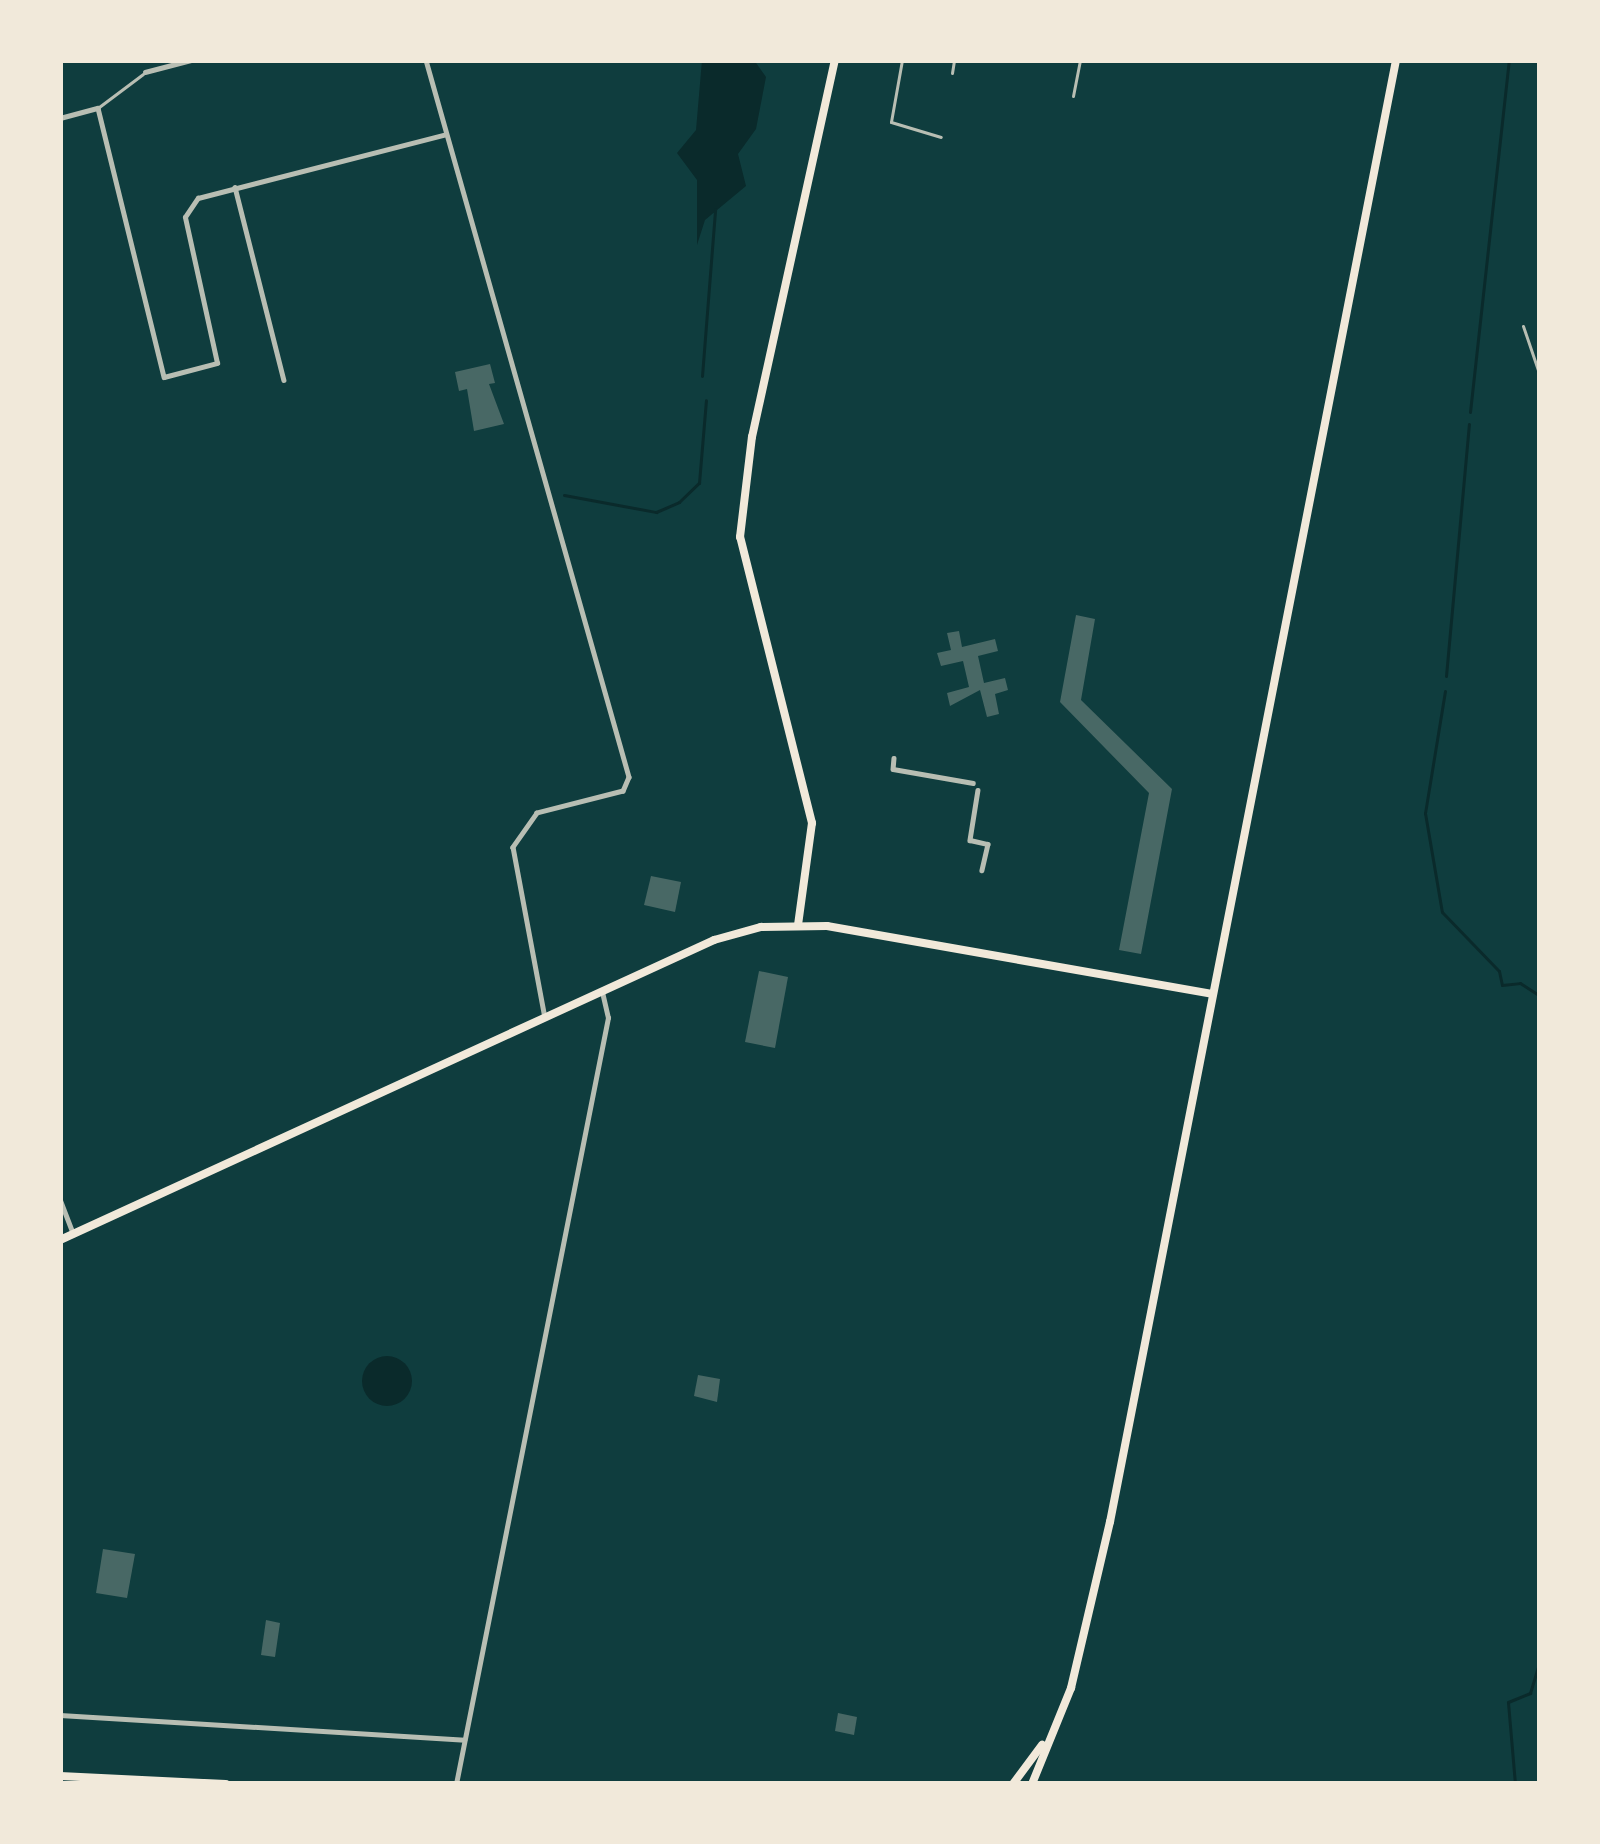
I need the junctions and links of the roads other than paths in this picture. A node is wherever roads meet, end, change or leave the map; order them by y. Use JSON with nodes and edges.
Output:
{"nodes":[{"id":1,"x":191,"y":60,"type":"edge"},
{"id":2,"x":425,"y":60,"type":"edge"},
{"id":3,"x":836,"y":60,"type":"edge"},
{"id":4,"x":902,"y":60,"type":"edge"},
{"id":5,"x":954,"y":60,"type":"edge"},
{"id":6,"x":1080,"y":60,"type":"edge"},
{"id":7,"x":1396,"y":60,"type":"edge"},
{"id":8,"x":146,"y":72,"type":"joint"},
{"id":9,"x":952,"y":73,"type":"dead end"},
{"id":10,"x":1073,"y":96,"type":"dead end"},
{"id":11,"x":98,"y":108,"type":"junction"},
{"id":12,"x":60,"y":118,"type":"edge"},
{"id":13,"x":446,"y":134,"type":"junction"},
{"id":14,"x":941,"y":137,"type":"dead end"},
{"id":15,"x":235,"y":187,"type":"junction"},
{"id":16,"x":1523,"y":326,"type":"dead end"},
{"id":17,"x":1540,"y":376,"type":"edge"},
{"id":18,"x":284,"y":380,"type":"dead end"},
{"id":19,"x":894,"y":758,"type":"dead end"},
{"id":20,"x":60,"y":811,"type":"edge"},
{"id":21,"x":62,"y":868,"type":"edge"},
{"id":22,"x":982,"y":870,"type":"dead end"},
{"id":23,"x":798,"y":925,"type":"junction"},
{"id":24,"x":60,"y":947,"type":"edge"},
{"id":25,"x":602,"y":993,"type":"junction"},
{"id":26,"x":1212,"y":994,"type":"junction"},
{"id":27,"x":545,"y":1018,"type":"junction"},
{"id":28,"x":60,"y":1199,"type":"edge"},
{"id":29,"x":73,"y":1234,"type":"junction"},
{"id":30,"x":60,"y":1240,"type":"edge"},
{"id":31,"x":60,"y":1714,"type":"edge"},
{"id":32,"x":1056,"y":1724,"type":"junction"},
{"id":33,"x":464,"y":1740,"type":"junction"},
{"id":34,"x":60,"y":1775,"type":"edge"},
{"id":35,"x":226,"y":1784,"type":"edge"},
{"id":36,"x":456,"y":1784,"type":"edge"},
{"id":37,"x":1013,"y":1784,"type":"edge"},
{"id":38,"x":1033,"y":1784,"type":"edge"}],
"edges":[{"from":1,"to":8,"type":"street"},
{"from":2,"to":13,"type":"street"},
{"from":3,"to":23,"type":"main road"},
{"from":4,"to":14,"type":"lane"},
{"from":5,"to":9,"type":"lane"},
{"from":6,"to":10,"type":"lane"},
{"from":7,"to":26,"type":"main road"},
{"from":8,"to":11,"type":"lane"},
{"from":11,"to":12,"type":"street"},
{"from":11,"to":15,"type":"street"},
{"from":13,"to":15,"type":"street"},
{"from":13,"to":27,"type":"street"},
{"from":15,"to":18,"type":"street"},
{"from":16,"to":17,"type":"lane"},
{"from":19,"to":22,"type":"street"},
{"from":20,"to":21,"type":"street"},
{"from":21,"to":24,"type":"street"},
{"from":23,"to":25,"type":"main road"},
{"from":23,"to":26,"type":"main road"},
{"from":25,"to":27,"type":"main road"},
{"from":25,"to":33,"type":"street"},
{"from":26,"to":32,"type":"main road"},
{"from":27,"to":29,"type":"main road"},
{"from":28,"to":29,"type":"street"},
{"from":29,"to":30,"type":"main road"},
{"from":31,"to":33,"type":"street"},
{"from":32,"to":37,"type":"main road"},
{"from":32,"to":38,"type":"main road"},
{"from":33,"to":36,"type":"street"},
{"from":34,"to":35,"type":"main road"}]}
